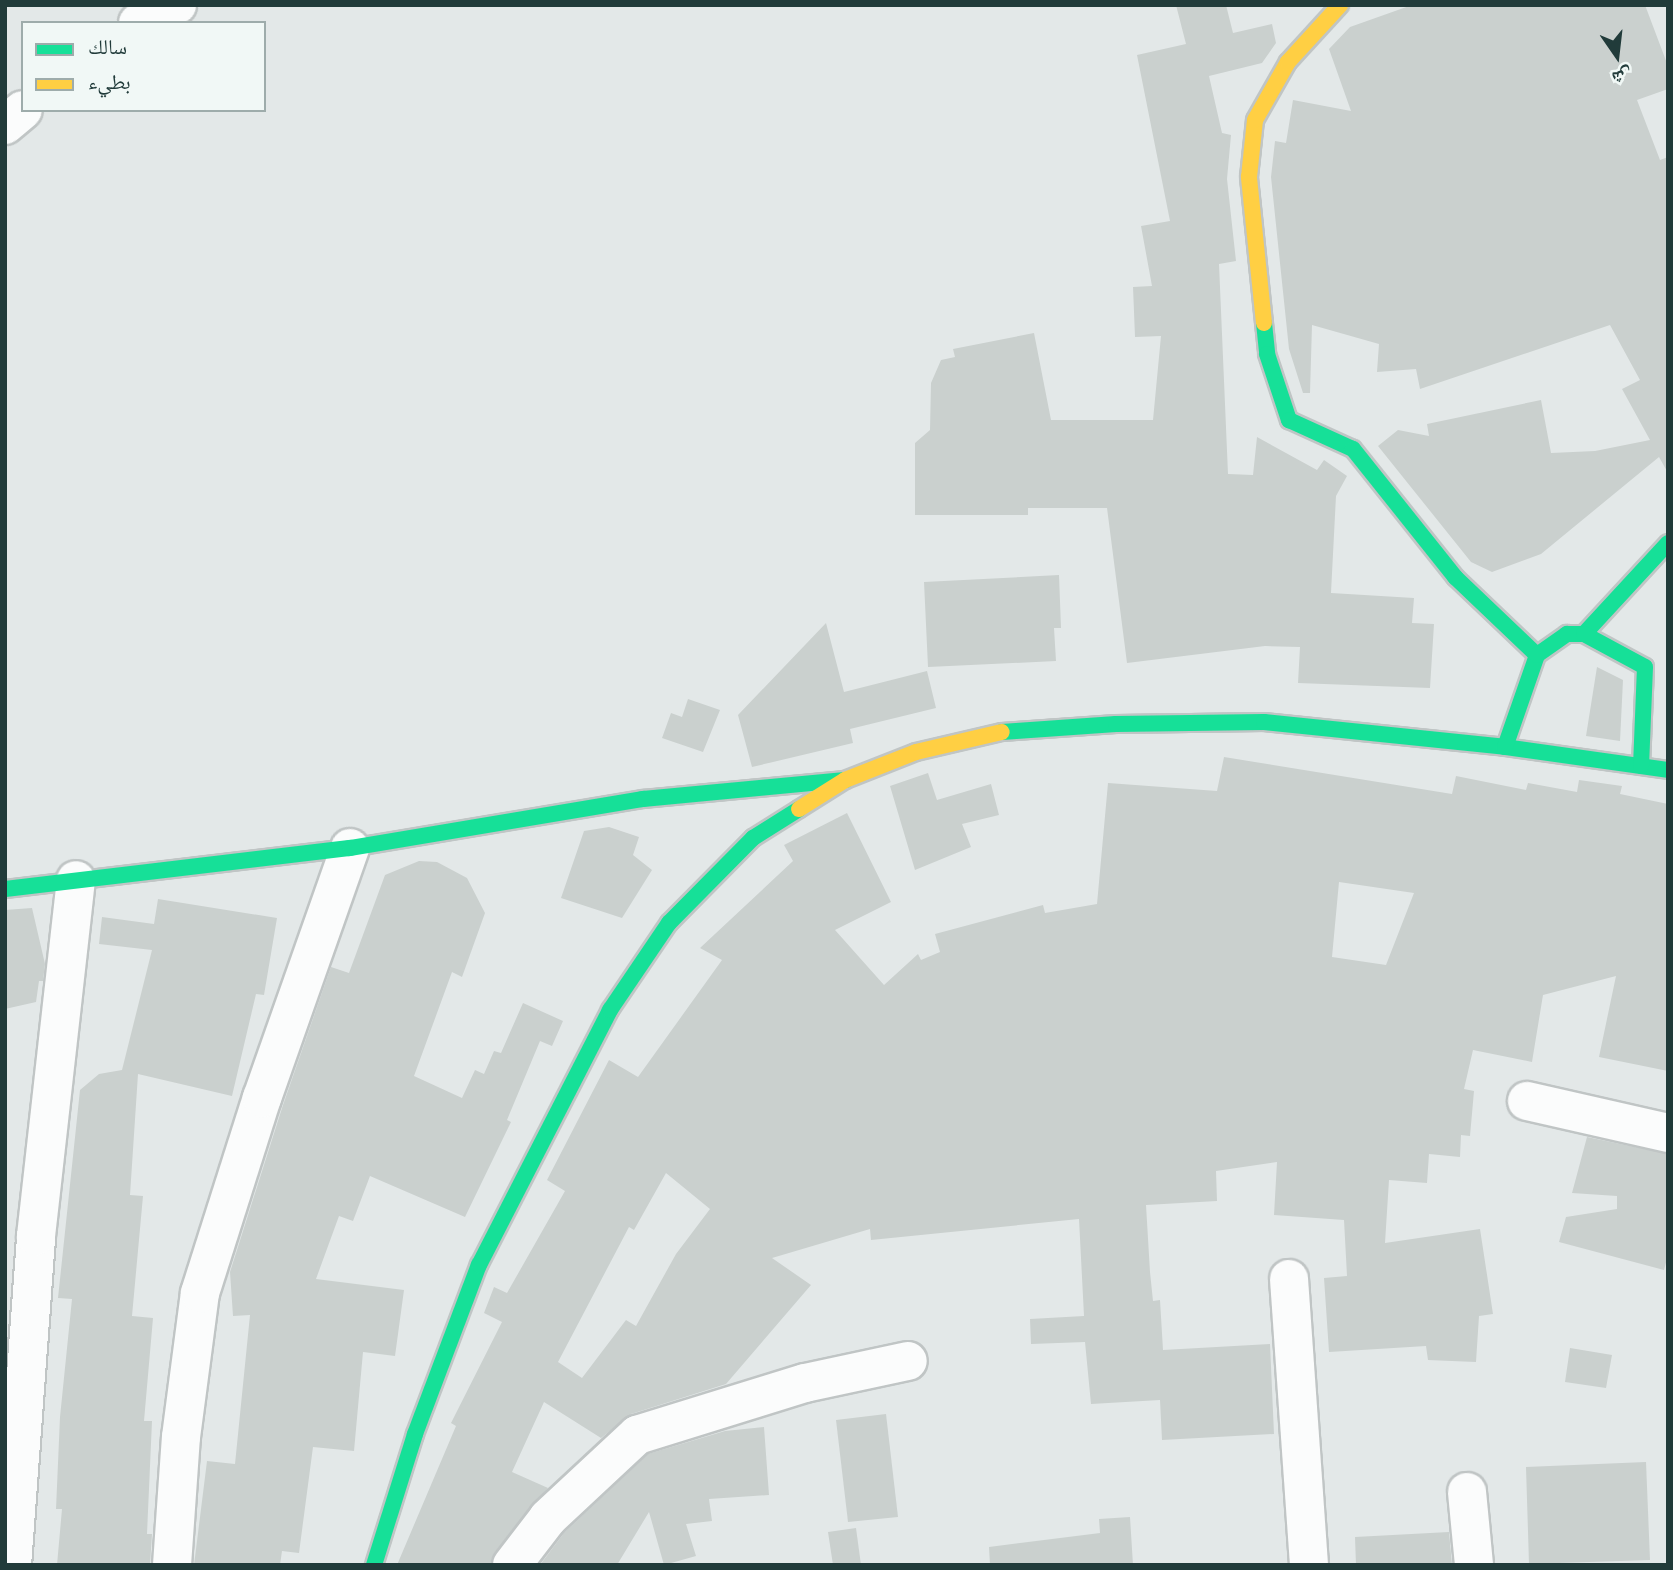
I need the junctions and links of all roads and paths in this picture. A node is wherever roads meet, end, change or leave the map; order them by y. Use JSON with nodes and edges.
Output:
{"nodes":[{"id":1,"x":177,"y":5,"type":"edge"},
{"id":2,"x":1340,"y":5,"type":"edge"},
{"id":3,"x":142,"y":21,"type":"edge"},
{"id":4,"x":21,"y":112,"type":"edge"},
{"id":5,"x":5,"y":125,"type":"edge"},
{"id":6,"x":1668,"y":543,"type":"edge"},
{"id":7,"x":1584,"y":634,"type":"junction"},
{"id":8,"x":1537,"y":655,"type":"junction"},
{"id":9,"x":1657,"y":668,"type":"edge"},
{"id":10,"x":1505,"y":747,"type":"junction"},
{"id":11,"x":1641,"y":766,"type":"junction"},
{"id":12,"x":1668,"y":770,"type":"edge"},
{"id":13,"x":845,"y":780,"type":"junction"},
{"id":14,"x":350,"y":848,"type":"junction"},
{"id":15,"x":76,"y":880,"type":"junction"},
{"id":16,"x":5,"y":889,"type":"edge"},
{"id":17,"x":1527,"y":1101,"type":"dead end"},
{"id":18,"x":1668,"y":1133,"type":"edge"},
{"id":19,"x":1289,"y":1279,"type":"dead end"},
{"id":20,"x":908,"y":1361,"type":"dead end"},
{"id":21,"x":1467,"y":1492,"type":"dead end"},
{"id":22,"x":12,"y":1565,"type":"edge"},
{"id":23,"x":172,"y":1565,"type":"edge"},
{"id":24,"x":374,"y":1565,"type":"edge"},
{"id":25,"x":512,"y":1565,"type":"edge"},
{"id":26,"x":1309,"y":1565,"type":"edge"},
{"id":27,"x":1474,"y":1565,"type":"edge"}],
"edges":[{"from":1,"to":3,"type":"street"},
{"from":2,"to":8,"type":"street"},
{"from":4,"to":5,"type":"street"},
{"from":6,"to":7,"type":"street"},
{"from":7,"to":8,"type":"street"},
{"from":7,"to":9,"type":"street"},
{"from":8,"to":10,"type":"street"},
{"from":9,"to":11,"type":"street"},
{"from":10,"to":11,"type":"street"},
{"from":10,"to":13,"type":"street"},
{"from":11,"to":12,"type":"street"},
{"from":13,"to":14,"type":"street"},
{"from":13,"to":24,"type":"street"},
{"from":14,"to":15,"type":"street"},
{"from":14,"to":23,"type":"street"},
{"from":15,"to":16,"type":"street"},
{"from":15,"to":22,"type":"street"},
{"from":17,"to":18,"type":"street"},
{"from":19,"to":26,"type":"street"},
{"from":20,"to":25,"type":"street"},
{"from":21,"to":27,"type":"street"}]}
